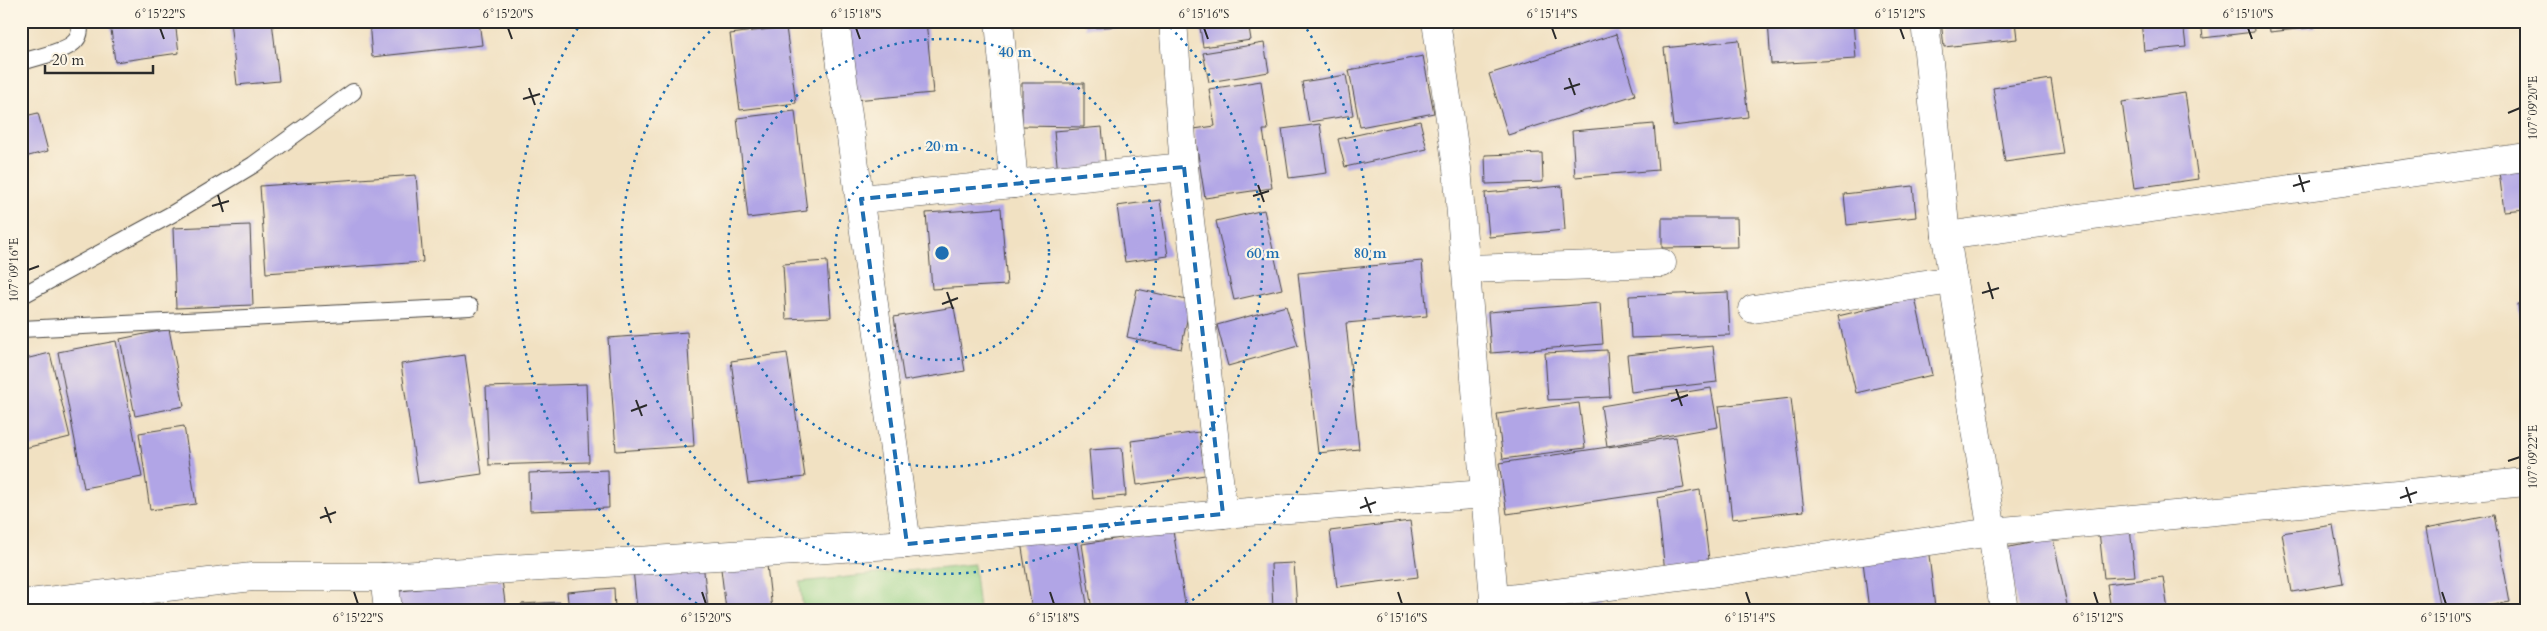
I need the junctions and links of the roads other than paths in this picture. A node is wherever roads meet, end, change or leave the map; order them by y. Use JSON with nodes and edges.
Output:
{"nodes":[{"id":1,"x":80,"y":21,"type":"edge"},
{"id":2,"x":836,"y":21,"type":"edge"},
{"id":3,"x":999,"y":21,"type":"edge"},
{"id":4,"x":1173,"y":21,"type":"edge"},
{"id":5,"x":1436,"y":21,"type":"edge"},
{"id":6,"x":1925,"y":21,"type":"edge"},
{"id":7,"x":21,"y":62,"type":"edge"},
{"id":8,"x":353,"y":92,"type":"dead end"},
{"id":9,"x":2526,"y":157,"type":"edge"},
{"id":10,"x":1184,"y":167,"type":"junction"},
{"id":11,"x":1014,"y":184,"type":"junction"},
{"id":12,"x":860,"y":199,"type":"junction"},
{"id":13,"x":1946,"y":236,"type":"junction"},
{"id":14,"x":1662,"y":263,"type":"dead end"},
{"id":15,"x":1466,"y":268,"type":"junction"},
{"id":16,"x":1953,"y":280,"type":"junction"},
{"id":17,"x":21,"y":296,"type":"edge"},
{"id":18,"x":470,"y":307,"type":"dead end"},
{"id":19,"x":1753,"y":309,"type":"dead end"},
{"id":20,"x":21,"y":329,"type":"edge"},
{"id":21,"x":2526,"y":482,"type":"edge"},
{"id":22,"x":1485,"y":494,"type":"junction"},
{"id":23,"x":1223,"y":514,"type":"junction"},
{"id":24,"x":1992,"y":532,"type":"junction"},
{"id":25,"x":907,"y":544,"type":"junction"},
{"id":26,"x":384,"y":578,"type":"junction"},
{"id":27,"x":21,"y":604,"type":"edge"},
{"id":28,"x":1495,"y":605,"type":"edge"},
{"id":29,"x":388,"y":610,"type":"edge"},
{"id":30,"x":2004,"y":610,"type":"edge"}],
"edges":[{"from":1,"to":7,"type":"lane"},
{"from":2,"to":12,"type":"street"},
{"from":3,"to":11,"type":"street"},
{"from":4,"to":10,"type":"street"},
{"from":5,"to":15,"type":"street"},
{"from":6,"to":13,"type":"street"},
{"from":8,"to":17,"type":"lane"},
{"from":9,"to":13,"type":"street"},
{"from":10,"to":11,"type":"street"},
{"from":10,"to":23,"type":"street"},
{"from":11,"to":12,"type":"street"},
{"from":12,"to":25,"type":"street"},
{"from":13,"to":16,"type":"street"},
{"from":14,"to":15,"type":"street"},
{"from":15,"to":22,"type":"street"},
{"from":16,"to":19,"type":"street"},
{"from":16,"to":24,"type":"street"},
{"from":18,"to":20,"type":"lane"},
{"from":21,"to":24,"type":"street"},
{"from":22,"to":23,"type":"street"},
{"from":22,"to":28,"type":"street"},
{"from":23,"to":25,"type":"street"},
{"from":24,"to":28,"type":"street"},
{"from":24,"to":30,"type":"street"},
{"from":25,"to":26,"type":"street"},
{"from":26,"to":27,"type":"street"},
{"from":26,"to":29,"type":"street"}]}
